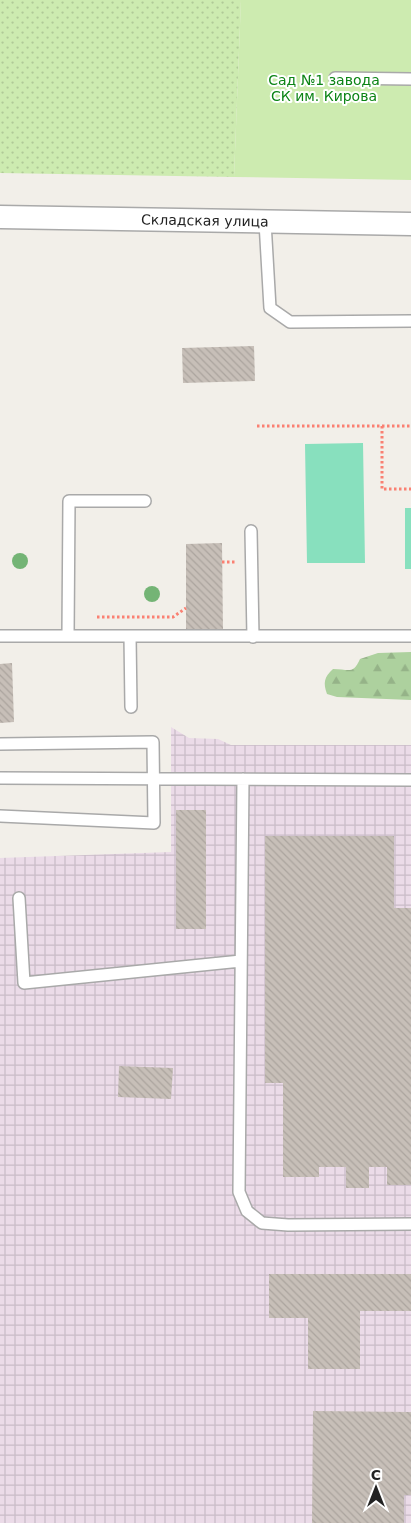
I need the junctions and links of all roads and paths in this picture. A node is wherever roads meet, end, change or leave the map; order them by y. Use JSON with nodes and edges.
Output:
{"nodes":[{"id":1,"x":335,"y":78,"type":"dead end"},
{"id":2,"x":411,"y":80,"type":"edge"},
{"id":3,"x":0,"y":217,"type":"edge"},
{"id":4,"x":265,"y":222,"type":"junction"},
{"id":5,"x":411,"y":224,"type":"edge"},
{"id":6,"x":411,"y":322,"type":"edge"},
{"id":7,"x":257,"y":426,"type":"dead end"},
{"id":8,"x":382,"y":426,"type":"junction"},
{"id":9,"x":411,"y":426,"type":"edge"},
{"id":10,"x":411,"y":489,"type":"edge"},
{"id":11,"x":145,"y":501,"type":"dead end"},
{"id":12,"x":251,"y":530,"type":"dead end"},
{"id":13,"x":186,"y":608,"type":"dead end"},
{"id":14,"x":68,"y":617,"type":"junction"},
{"id":15,"x":0,"y":636,"type":"edge"},
{"id":16,"x":68,"y":636,"type":"junction"},
{"id":17,"x":130,"y":636,"type":"junction"},
{"id":18,"x":411,"y":636,"type":"edge"},
{"id":19,"x":253,"y":637,"type":"junction"},
{"id":20,"x":130,"y":707,"type":"dead end"},
{"id":21,"x":0,"y":744,"type":"edge"},
{"id":22,"x":0,"y":778,"type":"edge"},
{"id":23,"x":153,"y":778,"type":"junction"},
{"id":24,"x":242,"y":779,"type":"junction"},
{"id":25,"x":411,"y":780,"type":"edge"},
{"id":26,"x":0,"y":816,"type":"edge"},
{"id":27,"x":19,"y":898,"type":"dead end"},
{"id":28,"x":241,"y":961,"type":"junction"},
{"id":29,"x":411,"y":1224,"type":"edge"}],
"edges":[{"from":1,"to":2,"type":"lane"},
{"from":3,"to":4,"type":"street","name":"Складская улица"},
{"from":4,"to":5,"type":"street","name":"Складская улица"},
{"from":4,"to":6,"type":"lane"},
{"from":7,"to":8,"type":"path"},
{"from":8,"to":9,"type":"path"},
{"from":8,"to":10,"type":"path"},
{"from":11,"to":14,"type":"lane"},
{"from":12,"to":19,"type":"lane"},
{"from":13,"to":14,"type":"path"},
{"from":14,"to":16,"type":"lane"},
{"from":15,"to":16,"type":"lane"},
{"from":16,"to":17,"type":"lane"},
{"from":17,"to":19,"type":"lane"},
{"from":17,"to":20,"type":"lane"},
{"from":18,"to":19,"type":"lane"},
{"from":21,"to":23,"type":"lane"},
{"from":22,"to":23,"type":"lane"},
{"from":23,"to":24,"type":"lane"},
{"from":23,"to":26,"type":"lane"},
{"from":24,"to":25,"type":"lane"},
{"from":24,"to":28,"type":"lane"},
{"from":27,"to":28,"type":"lane"},
{"from":28,"to":29,"type":"lane"}]}
